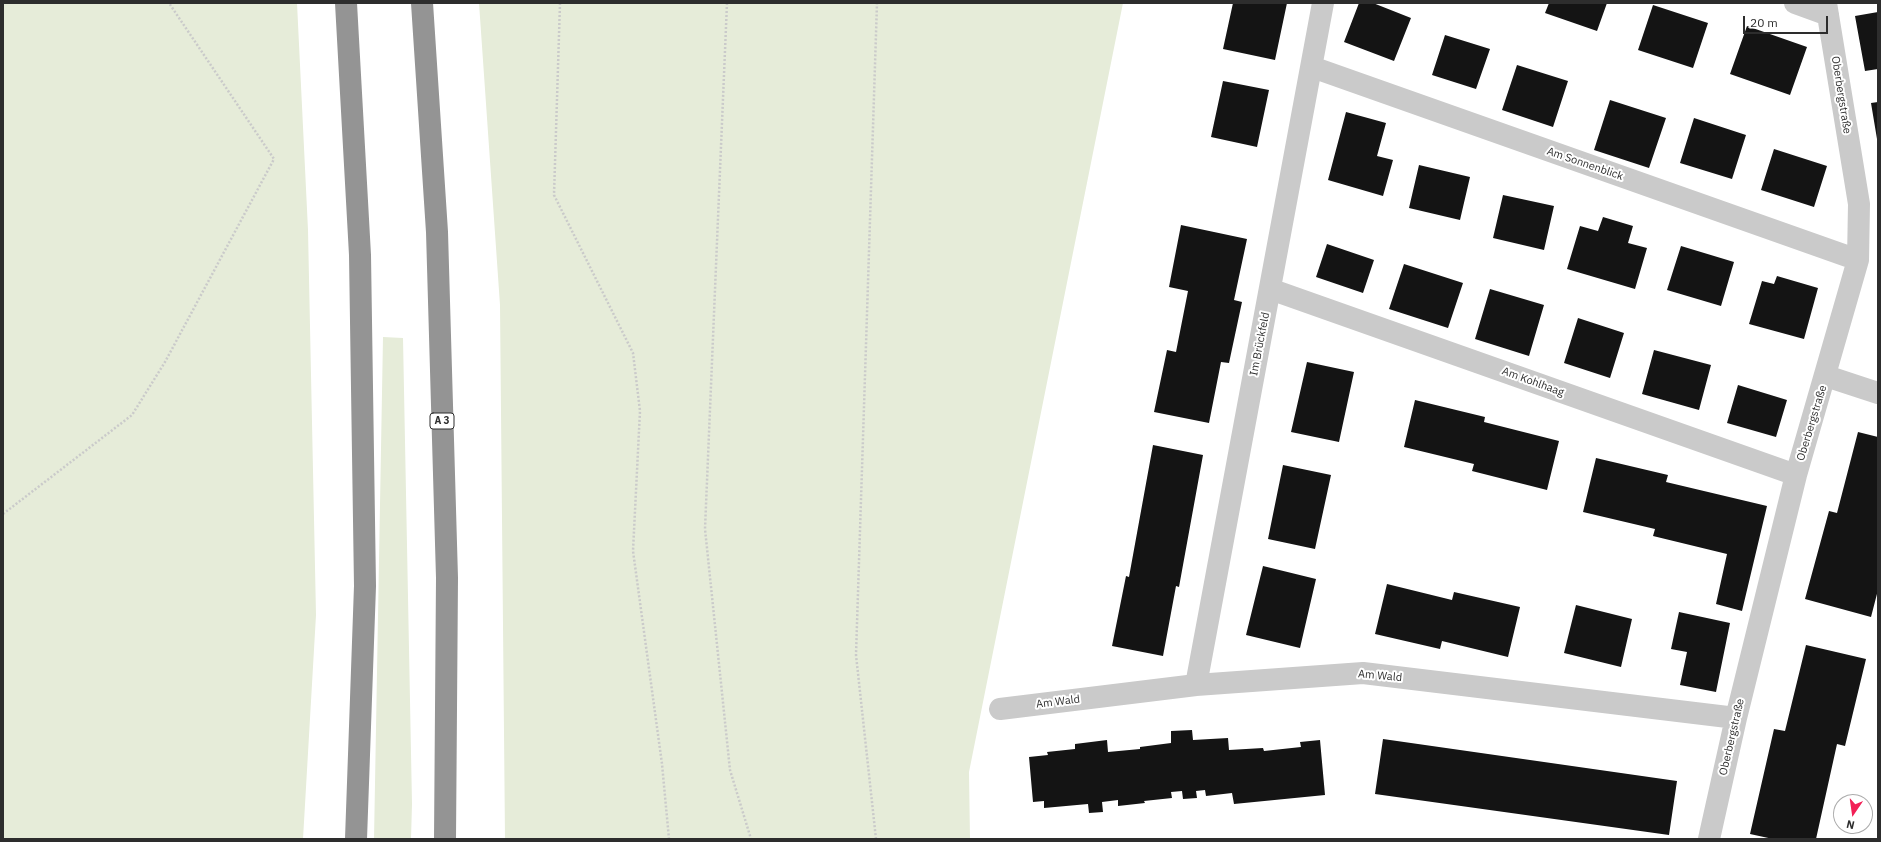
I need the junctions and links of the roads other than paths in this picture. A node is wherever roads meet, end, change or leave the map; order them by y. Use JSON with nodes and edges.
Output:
{"nodes":[{"id":1,"x":346,"y":3,"type":"edge"},
{"id":2,"x":422,"y":3,"type":"edge"},
{"id":3,"x":1323,"y":3,"type":"edge"},
{"id":4,"x":1795,"y":3,"type":"edge"},
{"id":5,"x":1827,"y":9,"type":"edge"},
{"id":6,"x":1312,"y":67,"type":"junction"},
{"id":7,"x":1858,"y":260,"type":"junction"},
{"id":8,"x":1270,"y":289,"type":"junction"},
{"id":9,"x":1826,"y":376,"type":"junction"},
{"id":10,"x":1878,"y":393,"type":"edge"},
{"id":11,"x":1796,"y":475,"type":"junction"},
{"id":12,"x":1196,"y":685,"type":"junction"},
{"id":13,"x":1000,"y":709,"type":"dead end"},
{"id":14,"x":1736,"y":718,"type":"junction"},
{"id":15,"x":356,"y":839,"type":"edge"},
{"id":16,"x":445,"y":839,"type":"edge"},
{"id":17,"x":1709,"y":839,"type":"edge"}],
"edges":[{"from":1,"to":15,"type":"highway"},
{"from":2,"to":16,"type":"highway","number":"A 3"},
{"from":3,"to":6,"type":"street","name":"Im Brückfeld"},
{"from":4,"to":5,"type":"street"},
{"from":5,"to":7,"type":"street","name":"Oberbergstraße"},
{"from":6,"to":7,"type":"street","name":"Am Sonnenblick"},
{"from":6,"to":8,"type":"street","name":"Im Brückfeld"},
{"from":7,"to":9,"type":"street","name":"Oberbergstraße"},
{"from":8,"to":11,"type":"street","name":"Am Kohlhaag"},
{"from":8,"to":12,"type":"street","name":"Im Brückfeld"},
{"from":9,"to":10,"type":"street"},
{"from":9,"to":11,"type":"street","name":"Oberbergstraße"},
{"from":11,"to":14,"type":"street","name":"Oberbergstraße"},
{"from":12,"to":13,"type":"street","name":"Am Wald"},
{"from":12,"to":14,"type":"street","name":"Am Wald"},
{"from":14,"to":17,"type":"street","name":"Oberbergstraße"}]}
